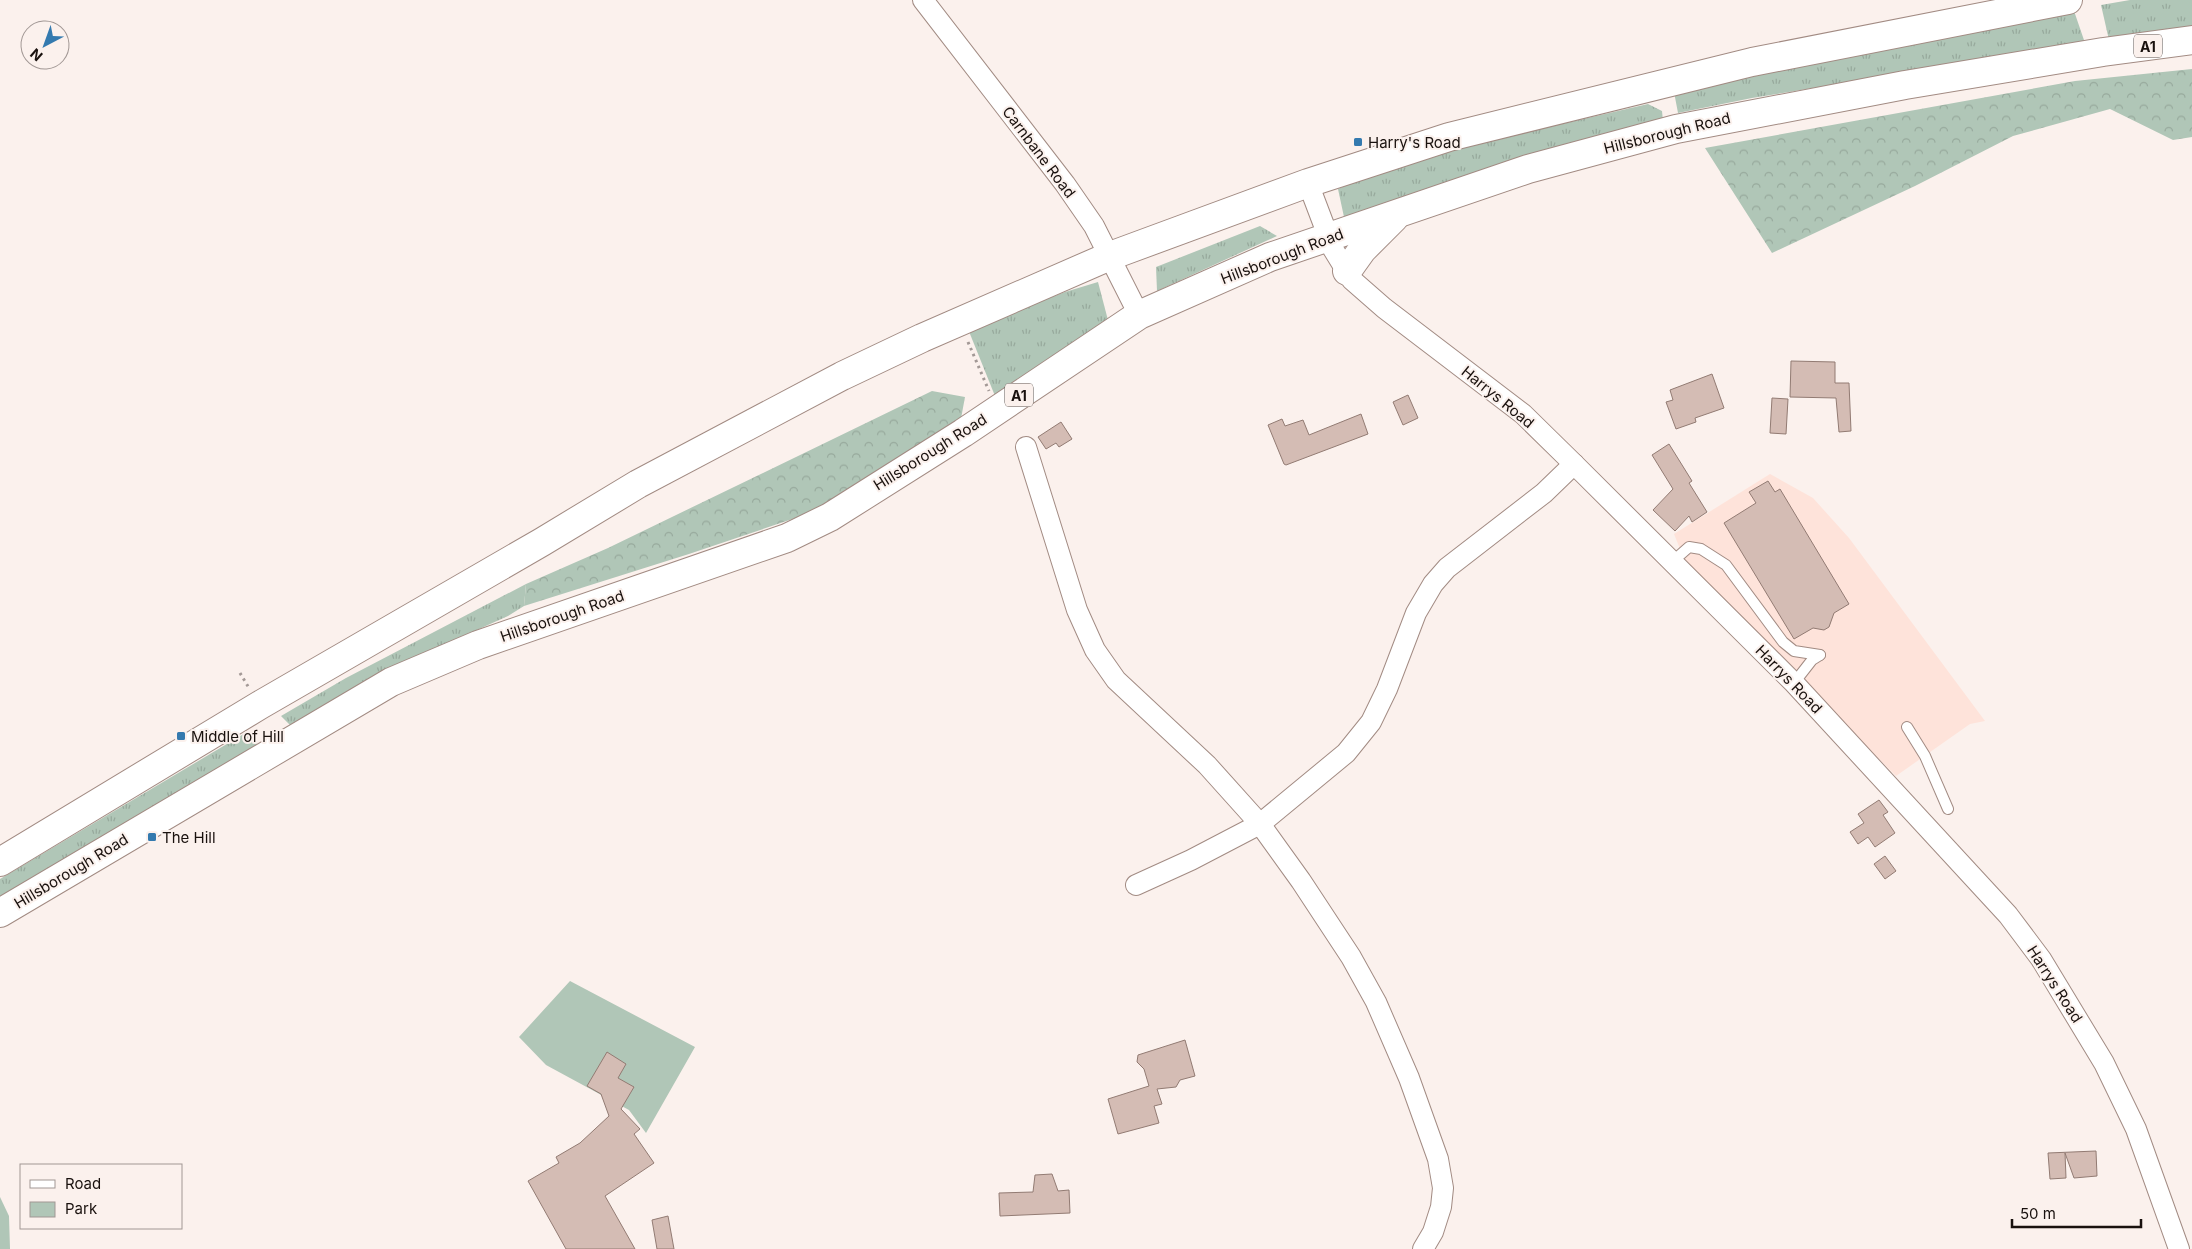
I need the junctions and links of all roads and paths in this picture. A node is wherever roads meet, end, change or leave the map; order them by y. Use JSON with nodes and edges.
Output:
{"nodes":[{"id":1,"x":923,"y":0,"type":"edge"},
{"id":2,"x":2068,"y":0,"type":"edge"},
{"id":3,"x":2192,"y":40,"type":"edge"},
{"id":4,"x":1308,"y":183,"type":"junction"},
{"id":5,"x":1399,"y":213,"type":"junction"},
{"id":6,"x":1330,"y":237,"type":"junction"},
{"id":7,"x":1110,"y":256,"type":"junction"},
{"id":8,"x":1347,"y":271,"type":"junction"},
{"id":9,"x":1139,"y":315,"type":"junction"},
{"id":10,"x":959,"y":322,"type":"junction"},
{"id":11,"x":997,"y":410,"type":"junction"},
{"id":12,"x":1026,"y":447,"type":"dead end"},
{"id":13,"x":1574,"y":464,"type":"junction"},
{"id":14,"x":1672,"y":562,"type":"junction"},
{"id":15,"x":1794,"y":683,"type":"junction"},
{"id":16,"x":1907,"y":727,"type":"dead end"},
{"id":17,"x":1948,"y":809,"type":"dead end"},
{"id":18,"x":1260,"y":824,"type":"junction"},
{"id":19,"x":0,"y":862,"type":"edge"},
{"id":20,"x":1136,"y":885,"type":"dead end"},
{"id":21,"x":0,"y":913,"type":"edge"},
{"id":22,"x":1423,"y":1249,"type":"edge"},
{"id":23,"x":2179,"y":1249,"type":"edge"}],
"edges":[{"from":1,"to":7,"type":"street","name":"Carnbane Road"},
{"from":2,"to":4,"type":"highway"},
{"from":3,"to":5,"type":"highway","name":"Hillsborough Road","number":"A1"},
{"from":4,"to":6,"type":"street","name":"Harrys Road"},
{"from":4,"to":7,"type":"highway"},
{"from":5,"to":6,"type":"highway","name":"Hillsborough Road","number":"A1"},
{"from":5,"to":8,"type":"highway"},
{"from":6,"to":8,"type":"street","name":"Harrys Road"},
{"from":6,"to":9,"type":"highway","name":"Hillsborough Road","number":"A1"},
{"from":7,"to":9,"type":"street","name":"Carnbane Road"},
{"from":7,"to":10,"type":"highway"},
{"from":8,"to":13,"type":"street","name":"Harrys Road"},
{"from":9,"to":11,"type":"highway","name":"Hillsborough Road","number":"A1"},
{"from":10,"to":11,"type":"path"},
{"from":10,"to":19,"type":"highway"},
{"from":11,"to":21,"type":"highway","name":"Hillsborough Road","number":"A1"},
{"from":12,"to":18,"type":"street"},
{"from":13,"to":14,"type":"street","name":"Harrys Road"},
{"from":13,"to":18,"type":"street"},
{"from":14,"to":15,"type":"street","name":"Harrys Road"},
{"from":14,"to":15,"type":"lane"},
{"from":15,"to":23,"type":"street","name":"Harrys Road"},
{"from":16,"to":17,"type":"lane"},
{"from":18,"to":20,"type":"street"},
{"from":18,"to":22,"type":"street"}]}
